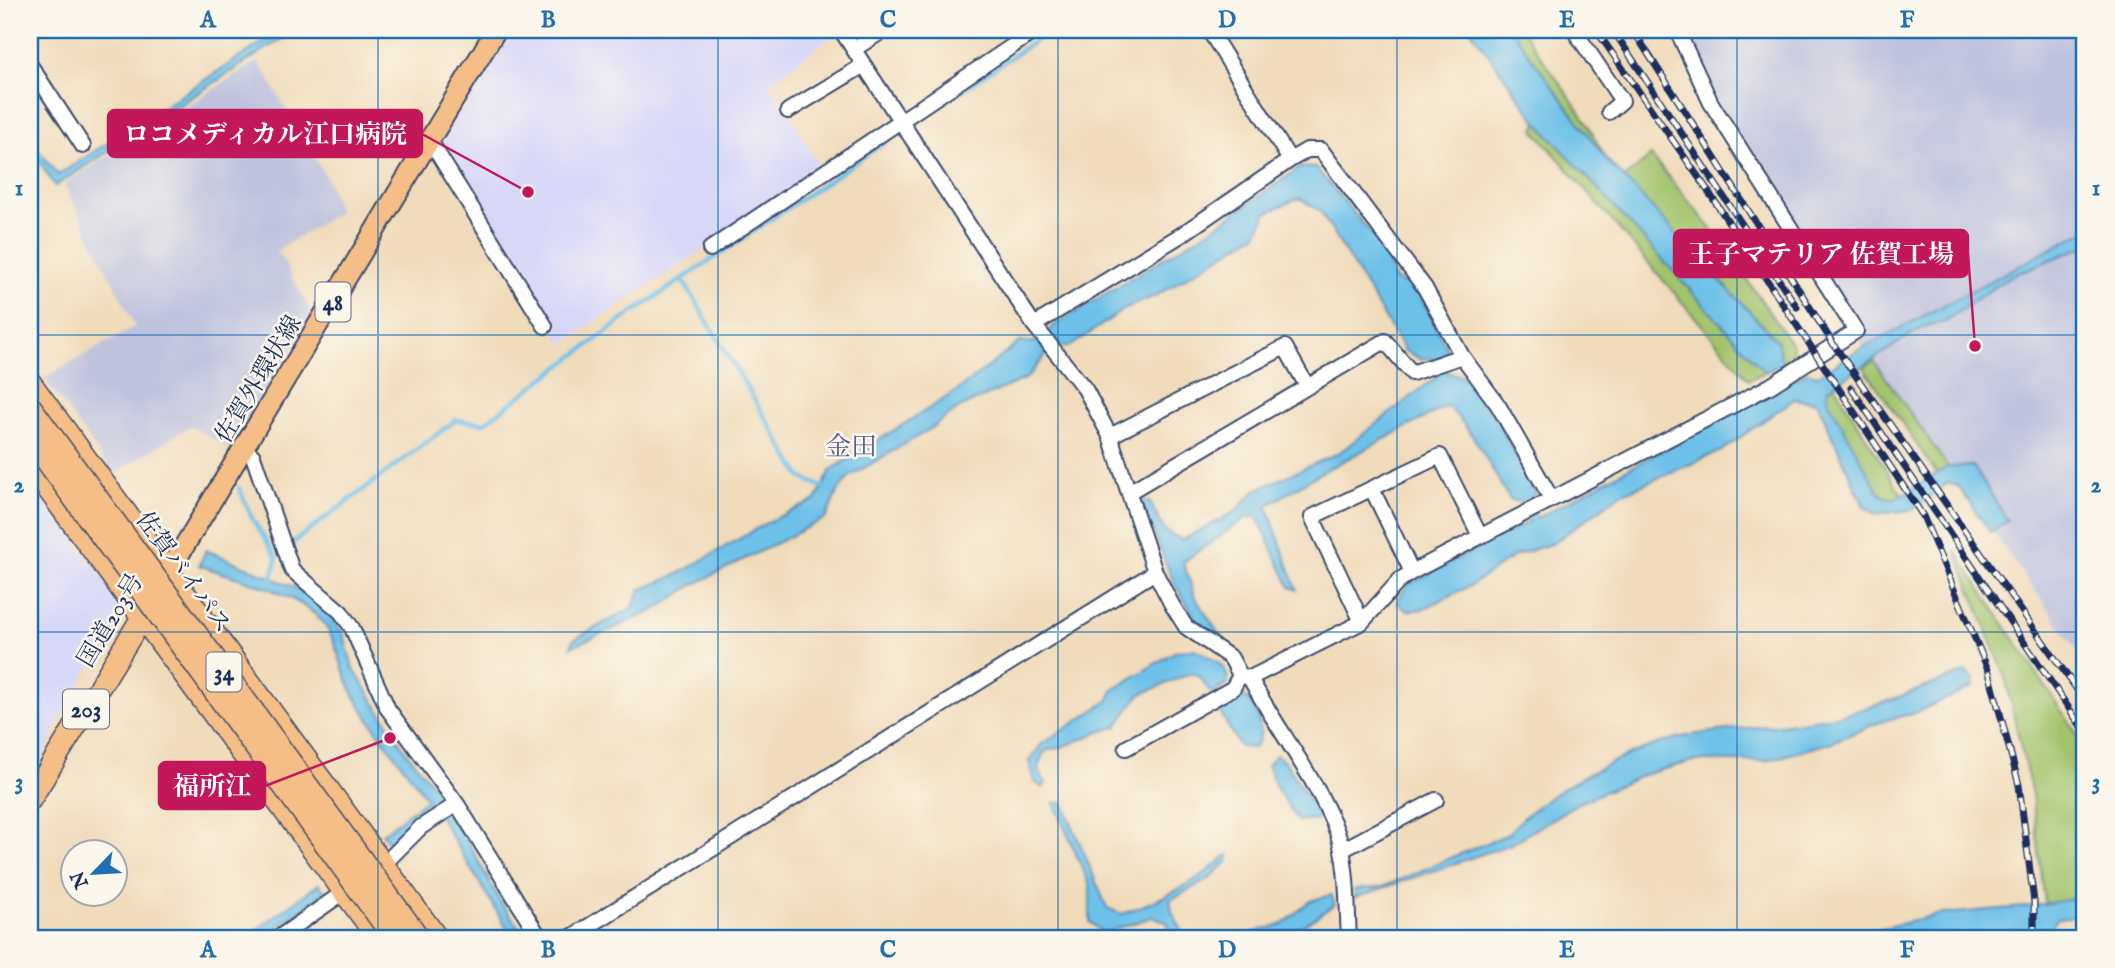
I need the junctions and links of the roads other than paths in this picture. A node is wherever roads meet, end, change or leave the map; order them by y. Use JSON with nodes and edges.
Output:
{"nodes":[{"id":1,"x":496,"y":30,"type":"edge"},
{"id":2,"x":841,"y":30,"type":"edge"},
{"id":3,"x":884,"y":30,"type":"edge"},
{"id":4,"x":1036,"y":30,"type":"edge"},
{"id":5,"x":1209,"y":30,"type":"edge"},
{"id":6,"x":1574,"y":30,"type":"edge"},
{"id":7,"x":1677,"y":30,"type":"edge"},
{"id":8,"x":854,"y":49,"type":"junction"},
{"id":9,"x":30,"y":65,"type":"edge"},
{"id":10,"x":864,"y":65,"type":"junction"},
{"id":11,"x":788,"y":111,"type":"dead end"},
{"id":12,"x":1609,"y":112,"type":"dead end"},
{"id":13,"x":904,"y":126,"type":"junction"},
{"id":14,"x":430,"y":141,"type":"junction"},
{"id":15,"x":83,"y":146,"type":"dead end"},
{"id":16,"x":1294,"y":157,"type":"junction"},
{"id":17,"x":710,"y":249,"type":"dead end"},
{"id":18,"x":545,"y":326,"type":"dead end"},
{"id":19,"x":1037,"y":328,"type":"junction"},
{"id":20,"x":1455,"y":359,"type":"junction"},
{"id":21,"x":30,"y":382,"type":"edge"},
{"id":22,"x":1307,"y":386,"type":"junction"},
{"id":23,"x":30,"y":406,"type":"edge"},
{"id":24,"x":1110,"y":436,"type":"junction"},
{"id":25,"x":30,"y":438,"type":"edge"},
{"id":26,"x":245,"y":450,"type":"junction"},
{"id":27,"x":30,"y":465,"type":"edge"},
{"id":28,"x":1371,"y":489,"type":"junction"},
{"id":29,"x":1129,"y":492,"type":"junction"},
{"id":30,"x":1551,"y":498,"type":"junction"},
{"id":31,"x":1480,"y":536,"type":"junction"},
{"id":32,"x":1155,"y":572,"type":"junction"},
{"id":33,"x":1412,"y":572,"type":"junction"},
{"id":34,"x":168,"y":573,"type":"junction"},
{"id":35,"x":142,"y":618,"type":"junction"},
{"id":36,"x":1362,"y":622,"type":"junction"},
{"id":37,"x":1245,"y":676,"type":"junction"},
{"id":38,"x":1126,"y":748,"type":"dead end"},
{"id":39,"x":35,"y":780,"type":"edge"},
{"id":40,"x":30,"y":800,"type":"edge"},
{"id":41,"x":1436,"y":800,"type":"dead end"},
{"id":42,"x":457,"y":804,"type":"junction"},
{"id":43,"x":1342,"y":850,"type":"junction"},
{"id":44,"x":384,"y":864,"type":"junction"},
{"id":45,"x":344,"y":892,"type":"junction"},
{"id":46,"x":278,"y":938,"type":"edge"},
{"id":47,"x":378,"y":938,"type":"edge"},
{"id":48,"x":394,"y":938,"type":"edge"},
{"id":49,"x":419,"y":938,"type":"edge"},
{"id":50,"x":437,"y":938,"type":"edge"},
{"id":51,"x":540,"y":938,"type":"edge"},
{"id":52,"x":570,"y":938,"type":"edge"},
{"id":53,"x":1349,"y":938,"type":"edge"}],
"edges":[{"from":1,"to":14,"type":"main road","name":"佐賀外環状線","number":"48"},
{"from":2,"to":8,"type":"street"},
{"from":3,"to":8,"type":"street"},
{"from":4,"to":13,"type":"street"},
{"from":5,"to":16,"type":"street"},
{"from":6,"to":12,"type":"street"},
{"from":7,"to":30,"type":"street"},
{"from":8,"to":10,"type":"street"},
{"from":9,"to":15,"type":"street"},
{"from":10,"to":11,"type":"street"},
{"from":10,"to":13,"type":"street"},
{"from":13,"to":17,"type":"street"},
{"from":13,"to":19,"type":"street"},
{"from":14,"to":18,"type":"street"},
{"from":14,"to":26,"type":"main road","name":"佐賀外環状線","number":"48"},
{"from":16,"to":19,"type":"street"},
{"from":16,"to":20,"type":"street"},
{"from":19,"to":24,"type":"street"},
{"from":20,"to":22,"type":"street"},
{"from":20,"to":30,"type":"street"},
{"from":21,"to":34,"type":"highway"},
{"from":22,"to":24,"type":"street"},
{"from":22,"to":29,"type":"street"},
{"from":23,"to":49,"type":"highway","name":"佐賀バイパス","number":"34","bridge":true},
{"from":24,"to":29,"type":"street"},
{"from":25,"to":48,"type":"highway","name":"佐賀バイパス","number":"34","bridge":true},
{"from":26,"to":34,"type":"main road","name":"佐賀外環状線","number":"48"},
{"from":26,"to":42,"type":"street"},
{"from":27,"to":35,"type":"highway"},
{"from":28,"to":31,"type":"street"},
{"from":28,"to":33,"type":"street"},
{"from":28,"to":36,"type":"street"},
{"from":29,"to":32,"type":"street"},
{"from":30,"to":31,"type":"street"},
{"from":31,"to":33,"type":"street"},
{"from":32,"to":37,"type":"street"},
{"from":32,"to":52,"type":"street"},
{"from":33,"to":36,"type":"street"},
{"from":34,"to":35,"type":"highway","name":"国道203号","number":"203"},
{"from":34,"to":44,"type":"highway"},
{"from":35,"to":39,"type":"highway","name":"国道203号","number":"203"},
{"from":35,"to":45,"type":"highway"},
{"from":36,"to":37,"type":"street"},
{"from":37,"to":38,"type":"street"},
{"from":37,"to":43,"type":"street"},
{"from":39,"to":40,"type":"highway","name":"国道203号","number":"203"},
{"from":41,"to":43,"type":"street"},
{"from":42,"to":44,"type":"street"},
{"from":42,"to":51,"type":"street"},
{"from":43,"to":53,"type":"street"},
{"from":44,"to":50,"type":"highway"},
{"from":45,"to":46,"type":"street"},
{"from":45,"to":47,"type":"highway"}]}
